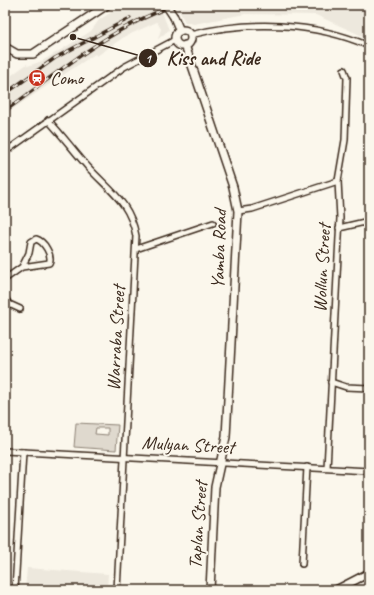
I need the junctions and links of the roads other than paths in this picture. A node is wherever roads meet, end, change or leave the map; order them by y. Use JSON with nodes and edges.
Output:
{"nodes":[{"id":1,"x":107,"y":5,"type":"edge"},
{"id":2,"x":166,"y":5,"type":"edge"},
{"id":3,"x":180,"y":31,"type":"junction"},
{"id":4,"x":190,"y":35,"type":"junction"},
{"id":5,"x":175,"y":40,"type":"junction"},
{"id":6,"x":185,"y":45,"type":"junction"},
{"id":7,"x":369,"y":46,"type":"edge"},
{"id":8,"x":5,"y":47,"type":"edge"},
{"id":9,"x":344,"y":70,"type":"dead end"},
{"id":10,"x":48,"y":120,"type":"junction"},
{"id":11,"x":5,"y":152,"type":"edge"},
{"id":12,"x":338,"y":182,"type":"junction"},
{"id":13,"x":238,"y":211,"type":"junction"},
{"id":14,"x":369,"y":221,"type":"edge"},
{"id":15,"x":213,"y":223,"type":"dead end"},
{"id":16,"x":339,"y":228,"type":"junction"},
{"id":17,"x":136,"y":248,"type":"junction"},
{"id":18,"x":22,"y":267,"type":"junction"},
{"id":19,"x":5,"y":279,"type":"edge"},
{"id":20,"x":5,"y":298,"type":"edge"},
{"id":21,"x":20,"y":309,"type":"dead end"},
{"id":22,"x":331,"y":382,"type":"junction"},
{"id":23,"x":369,"y":388,"type":"edge"},
{"id":24,"x":5,"y":451,"type":"edge"},
{"id":25,"x":23,"y":452,"type":"junction"},
{"id":26,"x":125,"y":457,"type":"junction"},
{"id":27,"x":221,"y":462,"type":"junction"},
{"id":28,"x":307,"y":467,"type":"junction"},
{"id":29,"x":327,"y":468,"type":"junction"},
{"id":30,"x":369,"y":471,"type":"edge"},
{"id":31,"x":302,"y":564,"type":"dead end"},
{"id":32,"x":369,"y":573,"type":"edge"},
{"id":33,"x":15,"y":590,"type":"edge"},
{"id":34,"x":117,"y":590,"type":"edge"},
{"id":35,"x":210,"y":590,"type":"edge"},
{"id":36,"x":336,"y":590,"type":"edge"}],
"edges":[{"from":1,"to":8,"type":"street"},
{"from":2,"to":3,"type":"street","bridge":true},
{"from":3,"to":4,"type":"street"},
{"from":3,"to":5,"type":"street"},
{"from":4,"to":6,"type":"street"},
{"from":4,"to":7,"type":"street"},
{"from":5,"to":6,"type":"street"},
{"from":5,"to":10,"type":"street"},
{"from":6,"to":13,"type":"street","name":"Yamba Road"},
{"from":9,"to":12,"type":"street","name":"Wollun Street"},
{"from":10,"to":11,"type":"street"},
{"from":10,"to":17,"type":"street","name":"Warraba Street"},
{"from":12,"to":13,"type":"street"},
{"from":12,"to":16,"type":"street","name":"Wollun Street"},
{"from":13,"to":27,"type":"street","name":"Yamba Road"},
{"from":14,"to":16,"type":"street"},
{"from":15,"to":17,"type":"street"},
{"from":16,"to":22,"type":"street","name":"Wollun Street"},
{"from":17,"to":26,"type":"street","name":"Warraba Street"},
{"from":18,"to":18,"type":"street"},
{"from":18,"to":19,"type":"street"},
{"from":20,"to":21,"type":"street"},
{"from":22,"to":23,"type":"street"},
{"from":22,"to":29,"type":"street","name":"Wollun Street"},
{"from":24,"to":25,"type":"street","name":"Mulyan Street"},
{"from":25,"to":26,"type":"street","name":"Mulyan Street"},
{"from":25,"to":33,"type":"street"},
{"from":26,"to":27,"type":"street","name":"Mulyan Street"},
{"from":26,"to":34,"type":"street","name":"Warraba Street"},
{"from":27,"to":28,"type":"street","name":"Mulyan Street"},
{"from":27,"to":35,"type":"street","name":"Taplan Street"},
{"from":28,"to":29,"type":"street","name":"Mulyan Street"},
{"from":28,"to":31,"type":"street"},
{"from":29,"to":30,"type":"street","name":"Mulyan Street"},
{"from":32,"to":36,"type":"street"}]}
